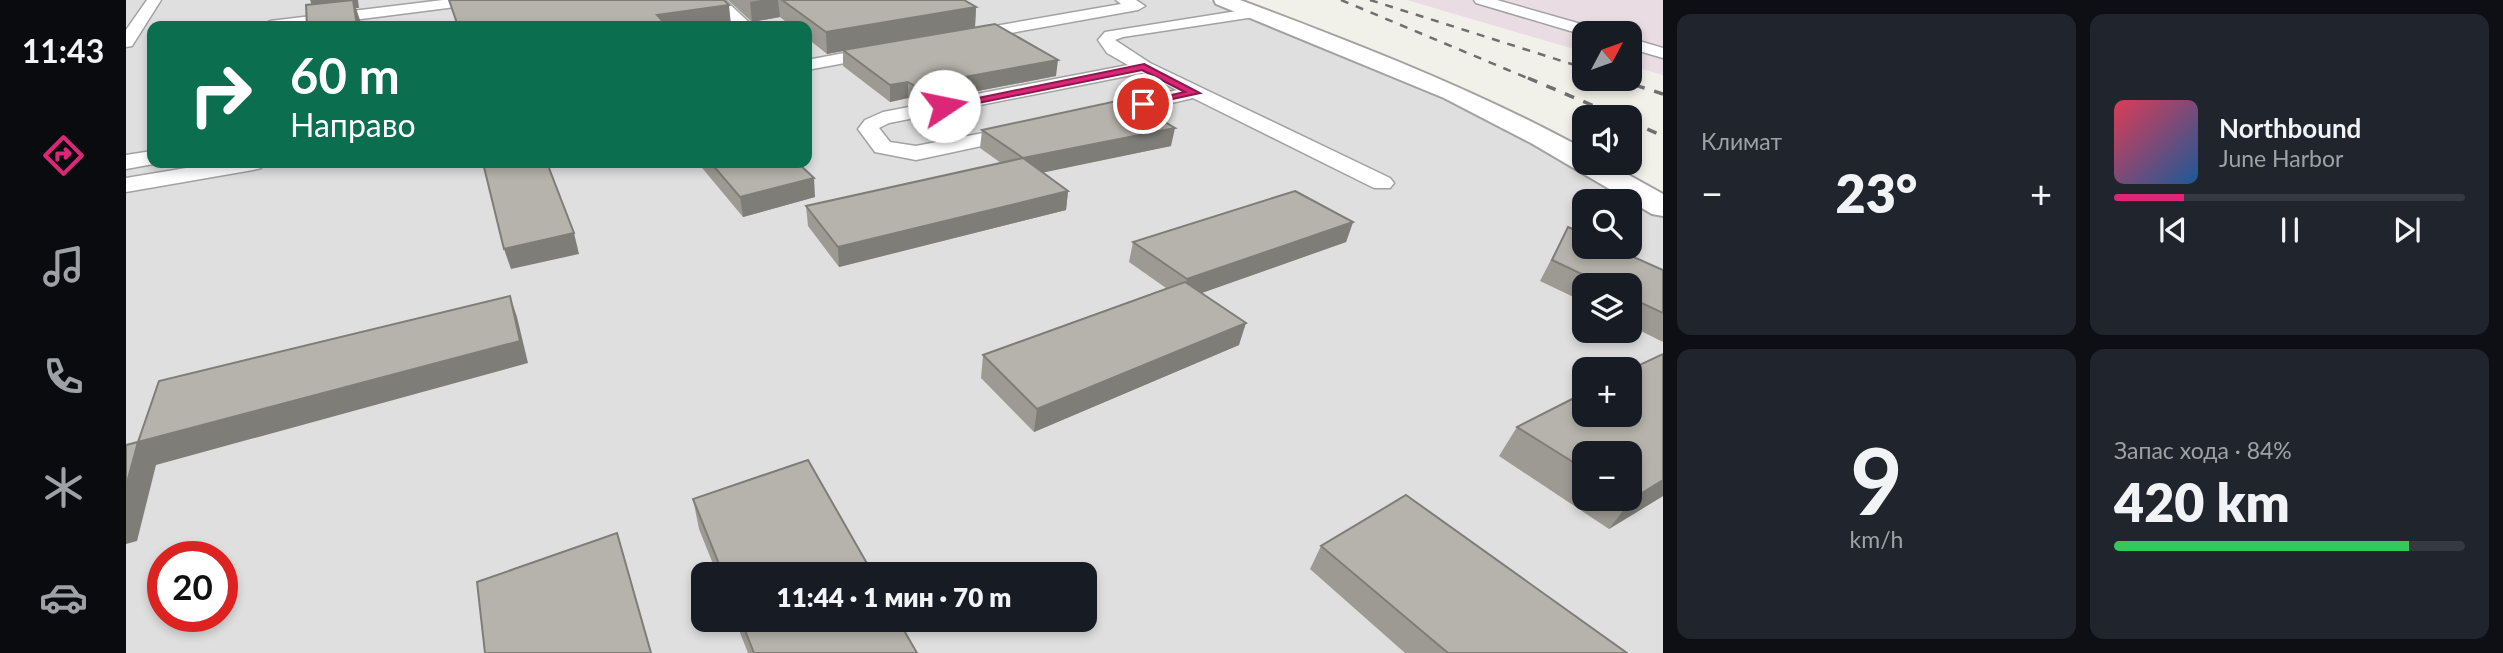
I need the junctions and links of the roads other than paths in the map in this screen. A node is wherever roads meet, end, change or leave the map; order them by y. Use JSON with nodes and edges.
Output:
{"nodes":[{"id":1,"x":154,"y":0,"type":"edge"},
{"id":2,"x":479,"y":0,"type":"edge"},
{"id":3,"x":716,"y":0,"type":"edge"},
{"id":4,"x":1093,"y":0,"type":"edge"},
{"id":5,"x":1123,"y":0,"type":"edge"},
{"id":6,"x":1223,"y":0,"type":"edge"},
{"id":7,"x":1481,"y":0,"type":"edge"},
{"id":8,"x":1256,"y":13,"type":"junction"},
{"id":9,"x":310,"y":21,"type":"edge"},
{"id":10,"x":739,"y":21,"type":"edge"},
{"id":11,"x":1572,"y":26,"type":"edge"},
{"id":12,"x":888,"y":34,"type":"edge"},
{"id":13,"x":147,"y":41,"type":"edge"},
{"id":14,"x":126,"y":43,"type":"edge"},
{"id":15,"x":820,"y":46,"type":"edge"},
{"id":16,"x":1642,"y":47,"type":"edge"},
{"id":17,"x":900,"y":48,"type":"edge"},
{"id":18,"x":1663,"y":53,"type":"edge"},
{"id":19,"x":812,"y":64,"type":"edge"},
{"id":20,"x":1144,"y":67,"type":"junction"},
{"id":21,"x":1195,"y":93,"type":"junction"},
{"id":22,"x":1073,"y":120,"type":"edge"},
{"id":23,"x":1032,"y":129,"type":"edge"},
{"id":24,"x":1572,"y":154,"type":"edge"},
{"id":25,"x":147,"y":159,"type":"edge"},
{"id":26,"x":126,"y":162,"type":"edge"},
{"id":27,"x":224,"y":168,"type":"edge"},
{"id":28,"x":1608,"y":175,"type":"edge"},
{"id":29,"x":1382,"y":183,"type":"dead end"},
{"id":30,"x":126,"y":185,"type":"edge"},
{"id":31,"x":1663,"y":207,"type":"edge"}],
"edges":[{"from":1,"to":14,"type":"lane"},
{"from":2,"to":9,"type":"lane"},
{"from":3,"to":10,"type":"lane"},
{"from":4,"to":5,"type":"lane"},
{"from":6,"to":8,"type":"street"},
{"from":7,"to":11,"type":"lane"},
{"from":8,"to":20,"type":"lane"},
{"from":8,"to":24,"type":"street"},
{"from":12,"to":15,"type":"lane"},
{"from":13,"to":14,"type":"lane"},
{"from":16,"to":18,"type":"lane"},
{"from":17,"to":19,"type":"lane"},
{"from":20,"to":21,"type":"lane"},
{"from":20,"to":23,"type":"lane"},
{"from":21,"to":22,"type":"lane"},
{"from":21,"to":29,"type":"lane"},
{"from":25,"to":26,"type":"lane"},
{"from":27,"to":30,"type":"lane"},
{"from":28,"to":31,"type":"street"}]}
